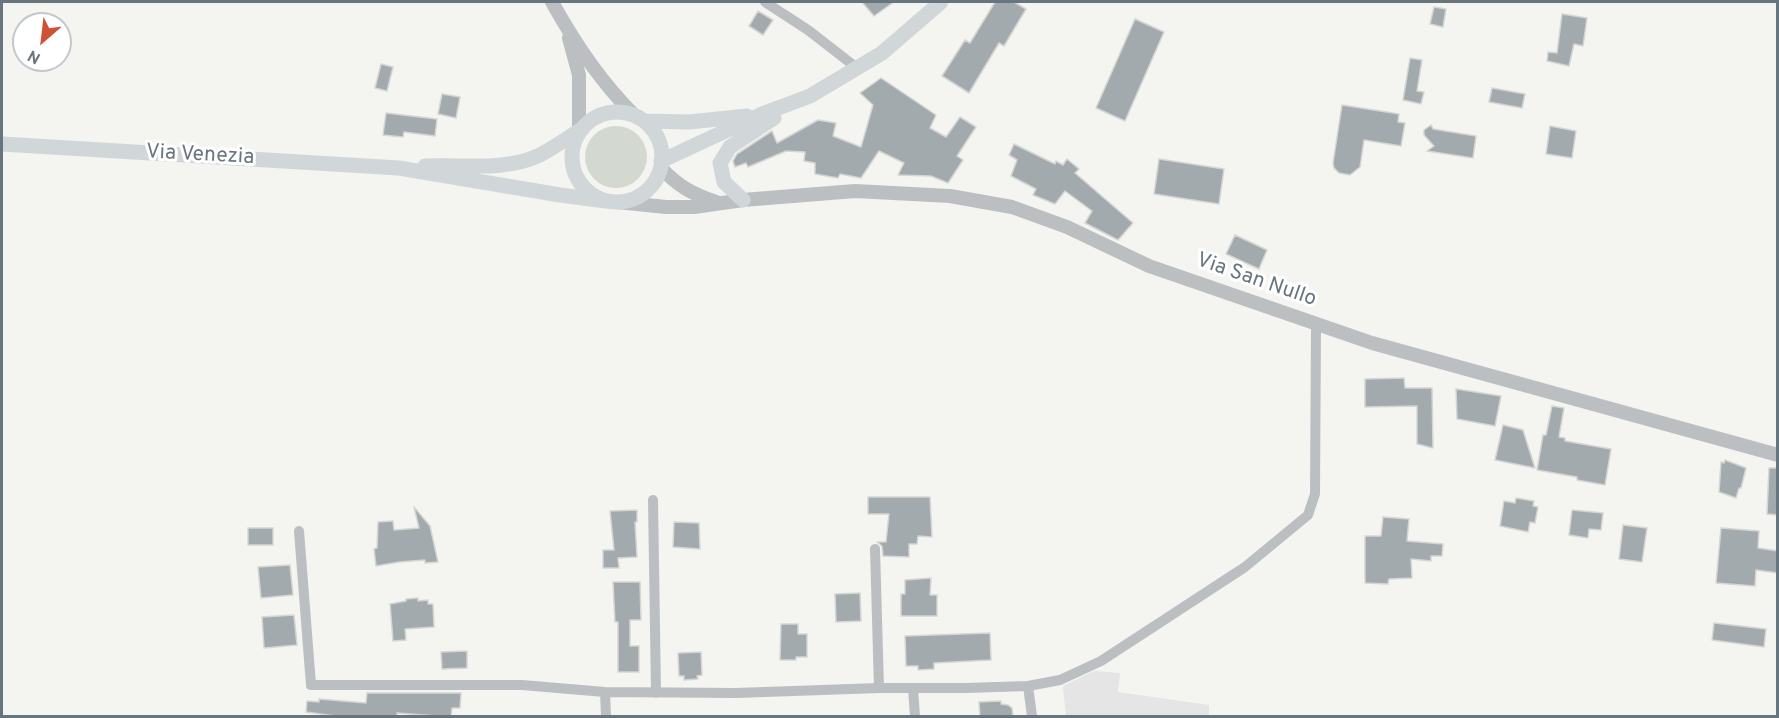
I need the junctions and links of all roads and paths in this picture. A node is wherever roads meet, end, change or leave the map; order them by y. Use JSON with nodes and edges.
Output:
{"nodes":[{"id":1,"x":552,"y":2,"type":"edge"},
{"id":2,"x":765,"y":2,"type":"edge"},
{"id":3,"x":941,"y":2,"type":"edge"},
{"id":4,"x":565,"y":25,"type":"junction"},
{"id":5,"x":857,"y":68,"type":"junction"},
{"id":6,"x":810,"y":96,"type":"junction"},
{"id":7,"x":762,"y":114,"type":"junction"},
{"id":8,"x":639,"y":118,"type":"junction"},
{"id":9,"x":579,"y":131,"type":"junction"},
{"id":10,"x":2,"y":144,"type":"edge"},
{"id":11,"x":661,"y":164,"type":"junction"},
{"id":12,"x":399,"y":168,"type":"junction"},
{"id":13,"x":743,"y":200,"type":"junction"},
{"id":14,"x":612,"y":201,"type":"junction"},
{"id":15,"x":718,"y":203,"type":"junction"},
{"id":16,"x":1316,"y":324,"type":"junction"},
{"id":17,"x":1778,"y":455,"type":"edge"},
{"id":18,"x":653,"y":500,"type":"dead end"},
{"id":19,"x":299,"y":531,"type":"dead end"},
{"id":20,"x":875,"y":549,"type":"dead end"},
{"id":21,"x":1028,"y":686,"type":"junction"},
{"id":22,"x":879,"y":688,"type":"junction"},
{"id":23,"x":913,"y":689,"type":"junction"},
{"id":24,"x":605,"y":692,"type":"junction"},
{"id":25,"x":656,"y":693,"type":"junction"},
{"id":26,"x":606,"y":717,"type":"edge"},
{"id":27,"x":915,"y":717,"type":"edge"},
{"id":28,"x":1032,"y":717,"type":"edge"}],
"edges":[{"from":1,"to":4,"type":"street"},
{"from":2,"to":5,"type":"street"},
{"from":3,"to":5,"type":"main road"},
{"from":4,"to":8,"type":"street"},
{"from":4,"to":9,"type":"street"},
{"from":5,"to":6,"type":"main road"},
{"from":6,"to":7,"type":"main road"},
{"from":6,"to":13,"type":"main road"},
{"from":7,"to":8,"type":"main road"},
{"from":7,"to":11,"type":"main road"},
{"from":8,"to":9,"type":"main road"},
{"from":8,"to":11,"type":"main road"},
{"from":9,"to":12,"type":"main road","name":"Via Venezia"},
{"from":9,"to":14,"type":"main road"},
{"from":10,"to":12,"type":"main road","name":"Via Venezia"},
{"from":11,"to":14,"type":"main road"},
{"from":11,"to":15,"type":"street","name":"Via San Nullo"},
{"from":12,"to":14,"type":"main road","name":"Via Venezia"},
{"from":13,"to":15,"type":"street","name":"Via San Nullo"},
{"from":13,"to":16,"type":"street","name":"Via San Nullo"},
{"from":14,"to":15,"type":"street","name":"Via San Nullo"},
{"from":16,"to":17,"type":"street","name":"Via San Nullo"},
{"from":16,"to":21,"type":"street"},
{"from":18,"to":25,"type":"street"},
{"from":19,"to":24,"type":"street"},
{"from":20,"to":22,"type":"street"},
{"from":21,"to":23,"type":"street"},
{"from":21,"to":28,"type":"street"},
{"from":22,"to":23,"type":"street"},
{"from":22,"to":25,"type":"street"},
{"from":23,"to":27,"type":"street"},
{"from":24,"to":25,"type":"street"},
{"from":24,"to":26,"type":"street"}]}
